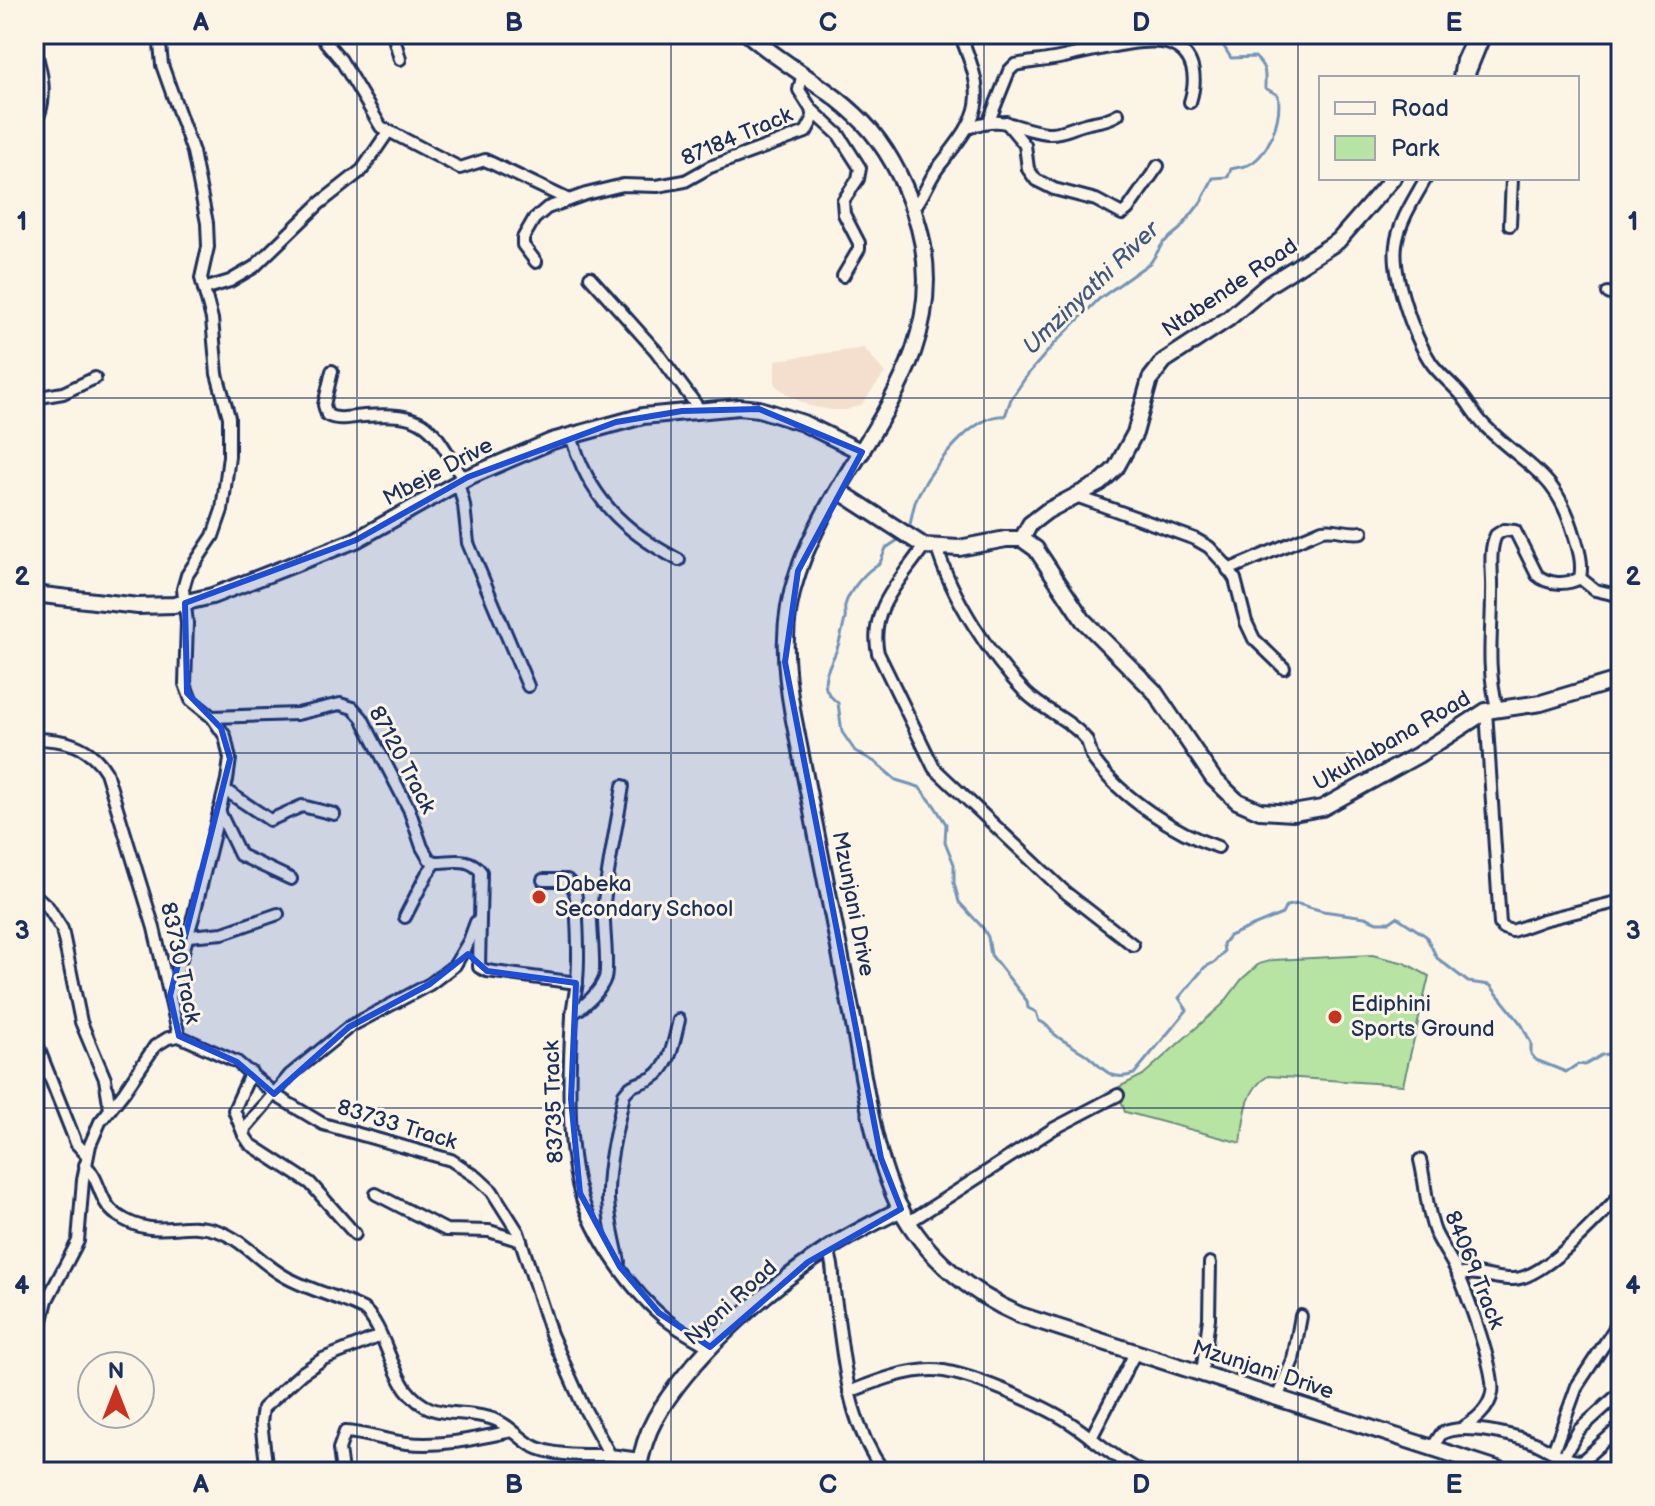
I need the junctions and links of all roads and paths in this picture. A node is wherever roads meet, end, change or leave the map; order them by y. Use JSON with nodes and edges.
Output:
{"nodes":[{"id":1,"x":159,"y":34,"type":"edge"},
{"id":2,"x":319,"y":34,"type":"edge"},
{"id":3,"x":393,"y":34,"type":"edge"},
{"id":4,"x":748,"y":34,"type":"edge"},
{"id":5,"x":960,"y":34,"type":"edge"},
{"id":6,"x":1474,"y":34,"type":"edge"},
{"id":7,"x":1483,"y":34,"type":"edge"},
{"id":8,"x":34,"y":46,"type":"edge"},
{"id":9,"x":400,"y":59,"type":"dead end"},
{"id":10,"x":803,"y":73,"type":"junction"},
{"id":11,"x":1462,"y":76,"type":"edge"},
{"id":12,"x":1463,"y":76,"type":"edge"},
{"id":13,"x":1190,"y":102,"type":"dead end"},
{"id":14,"x":811,"y":109,"type":"junction"},
{"id":15,"x":1118,"y":114,"type":"dead end"},
{"id":16,"x":989,"y":121,"type":"junction"},
{"id":17,"x":1006,"y":122,"type":"junction"},
{"id":18,"x":34,"y":125,"type":"edge"},
{"id":19,"x":968,"y":128,"type":"junction"},
{"id":20,"x":388,"y":132,"type":"junction"},
{"id":21,"x":1158,"y":166,"type":"dead end"},
{"id":22,"x":1391,"y":180,"type":"edge"},
{"id":23,"x":1425,"y":180,"type":"edge"},
{"id":24,"x":1512,"y":180,"type":"edge"},
{"id":25,"x":569,"y":200,"type":"junction"},
{"id":26,"x":914,"y":208,"type":"junction"},
{"id":27,"x":1510,"y":225,"type":"dead end"},
{"id":28,"x":536,"y":262,"type":"dead end"},
{"id":29,"x":843,"y":276,"type":"dead end"},
{"id":30,"x":590,"y":277,"type":"dead end"},
{"id":31,"x":204,"y":289,"type":"junction"},
{"id":32,"x":1608,"y":293,"type":"dead end"},
{"id":33,"x":1621,"y":299,"type":"edge"},
{"id":34,"x":332,"y":371,"type":"dead end"},
{"id":35,"x":95,"y":378,"type":"dead end"},
{"id":36,"x":34,"y":398,"type":"edge"},
{"id":37,"x":700,"y":410,"type":"junction"},
{"id":38,"x":571,"y":435,"type":"junction"},
{"id":39,"x":862,"y":452,"type":"junction"},
{"id":40,"x":460,"y":481,"type":"junction"},
{"id":41,"x":839,"y":491,"type":"junction"},
{"id":42,"x":1076,"y":496,"type":"junction"},
{"id":43,"x":1362,"y":532,"type":"dead end"},
{"id":44,"x":1022,"y":539,"type":"junction"},
{"id":45,"x":925,"y":545,"type":"junction"},
{"id":46,"x":679,"y":560,"type":"dead end"},
{"id":47,"x":1228,"y":570,"type":"junction"},
{"id":48,"x":1580,"y":578,"type":"junction"},
{"id":49,"x":34,"y":594,"type":"edge"},
{"id":50,"x":1621,"y":596,"type":"edge"},
{"id":51,"x":185,"y":603,"type":"junction"},
{"id":52,"x":1284,"y":668,"type":"dead end"},
{"id":53,"x":1621,"y":679,"type":"edge"},
{"id":54,"x":528,"y":686,"type":"dead end"},
{"id":55,"x":1491,"y":709,"type":"junction"},
{"id":56,"x":212,"y":717,"type":"junction"},
{"id":57,"x":34,"y":739,"type":"edge"},
{"id":58,"x":623,"y":786,"type":"dead end"},
{"id":59,"x":225,"y":790,"type":"junction"},
{"id":60,"x":219,"y":811,"type":"junction"},
{"id":61,"x":334,"y":814,"type":"dead end"},
{"id":62,"x":1218,"y":847,"type":"dead end"},
{"id":63,"x":436,"y":862,"type":"junction"},
{"id":64,"x":291,"y":879,"type":"dead end"},
{"id":65,"x":543,"y":880,"type":"dead end"},
{"id":66,"x":34,"y":894,"type":"edge"},
{"id":67,"x":1621,"y":901,"type":"edge"},
{"id":68,"x":481,"y":909,"type":"junction"},
{"id":69,"x":278,"y":914,"type":"dead end"},
{"id":70,"x":405,"y":917,"type":"dead end"},
{"id":71,"x":188,"y":936,"type":"junction"},
{"id":72,"x":1133,"y":945,"type":"dead end"},
{"id":73,"x":577,"y":983,"type":"junction"},
{"id":74,"x":170,"y":996,"type":"junction"},
{"id":75,"x":572,"y":1014,"type":"junction"},
{"id":76,"x":679,"y":1020,"type":"dead end"},
{"id":77,"x":179,"y":1036,"type":"junction"},
{"id":78,"x":34,"y":1037,"type":"edge"},
{"id":79,"x":251,"y":1072,"type":"junction"},
{"id":80,"x":274,"y":1094,"type":"junction"},
{"id":81,"x":1118,"y":1095,"type":"dead end"},
{"id":82,"x":110,"y":1109,"type":"junction"},
{"id":83,"x":244,"y":1135,"type":"junction"},
{"id":84,"x":86,"y":1160,"type":"junction"},
{"id":85,"x":1420,"y":1160,"type":"dead end"},
{"id":86,"x":376,"y":1194,"type":"dead end"},
{"id":87,"x":1621,"y":1194,"type":"edge"},
{"id":88,"x":901,"y":1209,"type":"junction"},
{"id":89,"x":909,"y":1222,"type":"junction"},
{"id":90,"x":355,"y":1234,"type":"dead end"},
{"id":91,"x":521,"y":1241,"type":"junction"},
{"id":92,"x":827,"y":1249,"type":"junction"},
{"id":93,"x":1210,"y":1263,"type":"dead end"},
{"id":94,"x":620,"y":1267,"type":"junction"},
{"id":95,"x":1458,"y":1275,"type":"junction"},
{"id":96,"x":1301,"y":1316,"type":"dead end"},
{"id":97,"x":1621,"y":1319,"type":"edge"},
{"id":98,"x":380,"y":1336,"type":"junction"},
{"id":99,"x":710,"y":1347,"type":"junction"},
{"id":100,"x":34,"y":1353,"type":"edge"},
{"id":101,"x":1135,"y":1353,"type":"junction"},
{"id":102,"x":1202,"y":1374,"type":"junction"},
{"id":103,"x":849,"y":1392,"type":"junction"},
{"id":104,"x":1621,"y":1392,"type":"edge"},
{"id":105,"x":1277,"y":1398,"type":"junction"},
{"id":106,"x":1621,"y":1426,"type":"edge"},
{"id":107,"x":1461,"y":1429,"type":"junction"},
{"id":108,"x":512,"y":1431,"type":"junction"},
{"id":109,"x":1091,"y":1438,"type":"junction"},
{"id":110,"x":1432,"y":1448,"type":"junction"},
{"id":111,"x":1558,"y":1454,"type":"junction"},
{"id":112,"x":610,"y":1455,"type":"junction"},
{"id":113,"x":639,"y":1468,"type":"edge"},
{"id":114,"x":267,"y":1472,"type":"edge"},
{"id":115,"x":342,"y":1472,"type":"edge"},
{"id":116,"x":884,"y":1472,"type":"edge"},
{"id":117,"x":1141,"y":1472,"type":"edge"},
{"id":118,"x":1507,"y":1472,"type":"edge"}],
"edges":[{"from":1,"to":31,"type":"street"},
{"from":2,"to":20,"type":"street"},
{"from":3,"to":9,"type":"street"},
{"from":4,"to":10,"type":"street","name":"Mzunjani Drive"},
{"from":5,"to":19,"type":"street"},
{"from":6,"to":11,"type":"street"},
{"from":7,"to":12,"type":"street"},
{"from":8,"to":18,"type":"street"},
{"from":10,"to":14,"type":"street","name":"87184 Track"},
{"from":10,"to":26,"type":"street","name":"Mzunjani Drive"},
{"from":13,"to":16,"type":"street"},
{"from":14,"to":25,"type":"street","name":"87184 Track"},
{"from":14,"to":29,"type":"street"},
{"from":15,"to":17,"type":"street"},
{"from":16,"to":17,"type":"street"},
{"from":16,"to":19,"type":"street"},
{"from":17,"to":21,"type":"street"},
{"from":19,"to":26,"type":"street"},
{"from":20,"to":25,"type":"street"},
{"from":20,"to":31,"type":"street"},
{"from":22,"to":42,"type":"street","name":"Ntabende Road"},
{"from":23,"to":48,"type":"street"},
{"from":24,"to":27,"type":"street"},
{"from":25,"to":28,"type":"street","name":"87184 Track"},
{"from":26,"to":39,"type":"street","name":"Mzunjani Drive"},
{"from":30,"to":37,"type":"street"},
{"from":31,"to":51,"type":"street"},
{"from":32,"to":33,"type":"street"},
{"from":34,"to":40,"type":"street"},
{"from":35,"to":36,"type":"street"},
{"from":37,"to":38,"type":"street","name":"Mbeje Drive"},
{"from":37,"to":39,"type":"street","name":"Mbeje Drive"},
{"from":38,"to":40,"type":"street","name":"Mbeje Drive"},
{"from":38,"to":46,"type":"street"},
{"from":39,"to":41,"type":"street","name":"Mzunjani Drive"},
{"from":40,"to":51,"type":"street","name":"Mbeje Drive"},
{"from":40,"to":54,"type":"street"},
{"from":41,"to":45,"type":"street"},
{"from":41,"to":88,"type":"street","name":"Mzunjani Drive"},
{"from":42,"to":44,"type":"street","name":"Ntabende Road"},
{"from":42,"to":47,"type":"street"},
{"from":43,"to":47,"type":"street"},
{"from":44,"to":45,"type":"street"},
{"from":44,"to":55,"type":"street","name":"Ukuhlabana Road"},
{"from":45,"to":62,"type":"street"},
{"from":45,"to":72,"type":"street"},
{"from":47,"to":52,"type":"street"},
{"from":48,"to":50,"type":"street"},
{"from":48,"to":55,"type":"street"},
{"from":49,"to":51,"type":"street","name":"Mbeje Drive"},
{"from":51,"to":56,"type":"street"},
{"from":53,"to":55,"type":"street","name":"Ukuhlabana Road"},
{"from":55,"to":67,"type":"street"},
{"from":56,"to":59,"type":"street"},
{"from":56,"to":63,"type":"street","name":"87120 Track"},
{"from":57,"to":74,"type":"street","name":"83730 Track"},
{"from":58,"to":75,"type":"street"},
{"from":59,"to":60,"type":"street"},
{"from":59,"to":61,"type":"street"},
{"from":60,"to":64,"type":"street"},
{"from":60,"to":71,"type":"street"},
{"from":63,"to":68,"type":"street"},
{"from":63,"to":70,"type":"street"},
{"from":65,"to":73,"type":"street","name":"83735 Track"},
{"from":66,"to":82,"type":"street"},
{"from":68,"to":73,"type":"street"},
{"from":68,"to":80,"type":"street"},
{"from":69,"to":71,"type":"street"},
{"from":71,"to":74,"type":"street"},
{"from":73,"to":75,"type":"street","name":"83735 Track"},
{"from":74,"to":77,"type":"street","name":"83730 Track"},
{"from":75,"to":94,"type":"street","name":"83735 Track"},
{"from":76,"to":94,"type":"street"},
{"from":77,"to":79,"type":"street","name":"83733 Track"},
{"from":77,"to":82,"type":"street","name":"83730 Track"},
{"from":78,"to":84,"type":"street"},
{"from":79,"to":80,"type":"street","name":"83733 Track"},
{"from":79,"to":83,"type":"street"},
{"from":80,"to":83,"type":"street"},
{"from":80,"to":91,"type":"street","name":"83733 Track"},
{"from":81,"to":89,"type":"street"},
{"from":82,"to":84,"type":"street","name":"83730 Track"},
{"from":83,"to":90,"type":"street"},
{"from":84,"to":98,"type":"street"},
{"from":84,"to":100,"type":"street","name":"83730 Track"},
{"from":85,"to":95,"type":"street","name":"84069 Track"},
{"from":86,"to":91,"type":"street"},
{"from":87,"to":95,"type":"street"},
{"from":88,"to":89,"type":"street","name":"Mzunjani Drive"},
{"from":88,"to":92,"type":"street","name":"Nyoni Road"},
{"from":89,"to":101,"type":"street","name":"Mzunjani Drive"},
{"from":91,"to":112,"type":"street","name":"83733 Track"},
{"from":92,"to":99,"type":"street","name":"Nyoni Road"},
{"from":92,"to":103,"type":"street"},
{"from":93,"to":102,"type":"street"},
{"from":94,"to":99,"type":"street","name":"83735 Track"},
{"from":95,"to":107,"type":"street","name":"84069 Track"},
{"from":96,"to":105,"type":"street"},
{"from":97,"to":111,"type":"street"},
{"from":98,"to":108,"type":"street"},
{"from":98,"to":114,"type":"street"},
{"from":99,"to":113,"type":"street","name":"Nyoni Road"},
{"from":101,"to":102,"type":"street","name":"Mzunjani Drive"},
{"from":101,"to":109,"type":"street"},
{"from":102,"to":105,"type":"street","name":"Mzunjani Drive"},
{"from":103,"to":109,"type":"street"},
{"from":103,"to":116,"type":"street"},
{"from":104,"to":111,"type":"street"},
{"from":105,"to":110,"type":"street","name":"Mzunjani Drive"},
{"from":106,"to":111,"type":"street"},
{"from":107,"to":110,"type":"street","name":"84069 Track"},
{"from":107,"to":111,"type":"street"},
{"from":108,"to":112,"type":"street"},
{"from":108,"to":115,"type":"street"},
{"from":109,"to":117,"type":"street"},
{"from":110,"to":118,"type":"street","name":"Mzunjani Drive"},
{"from":112,"to":113,"type":"street"}]}
